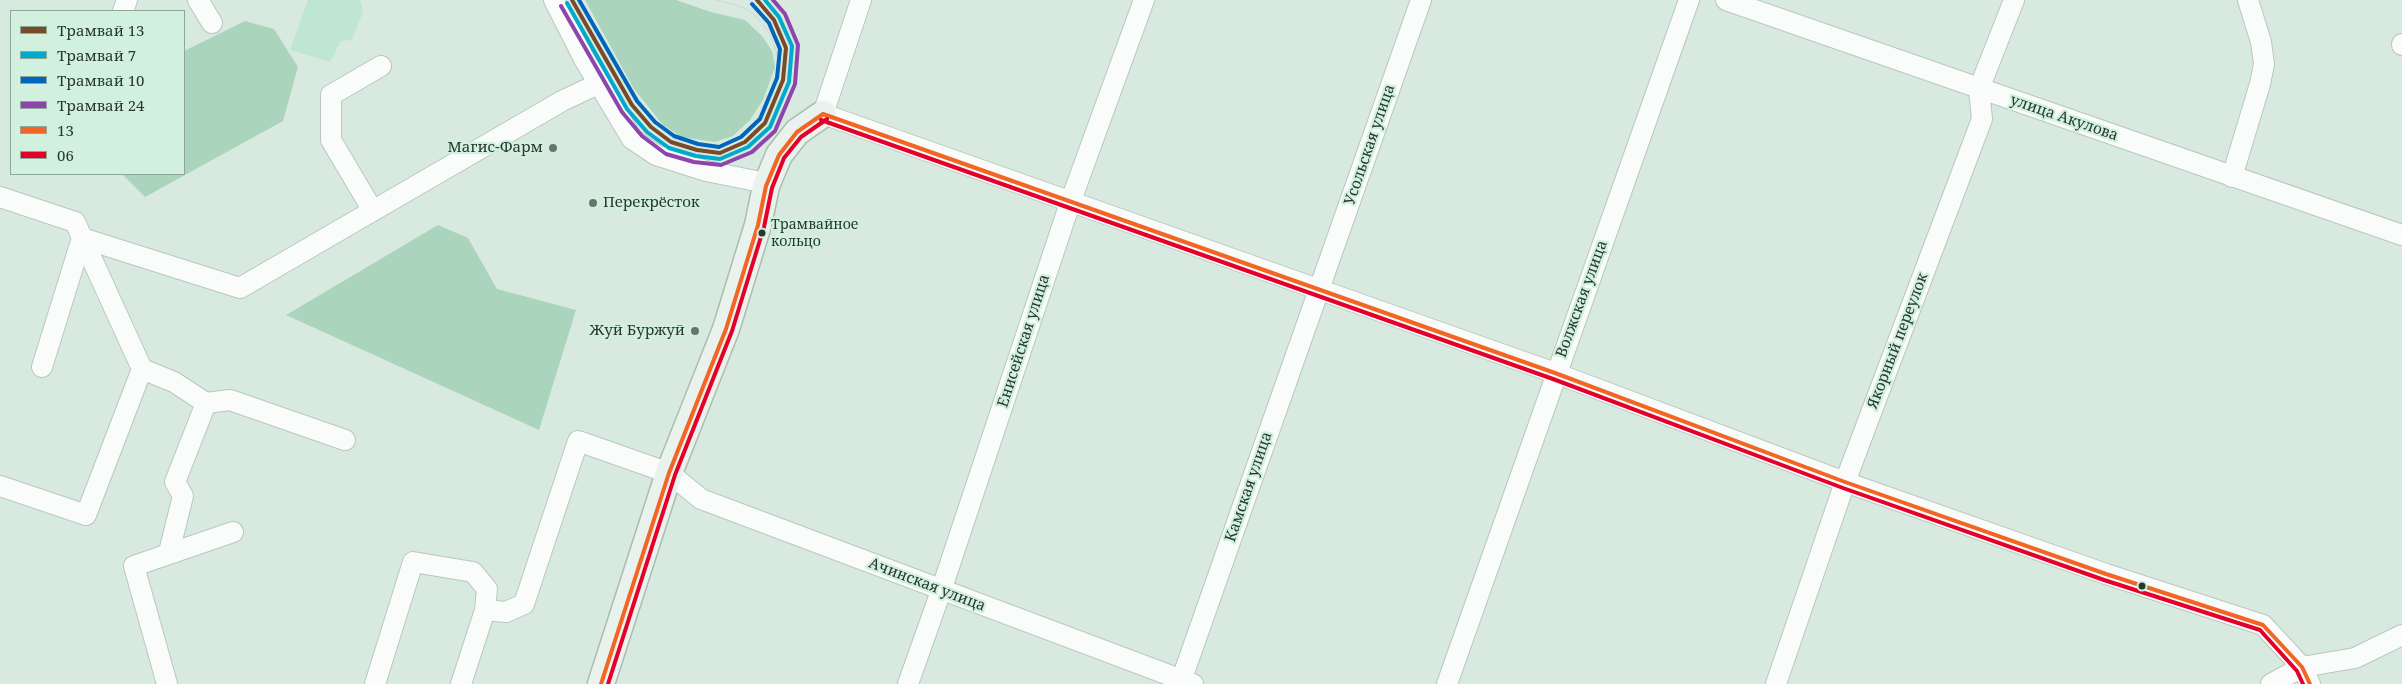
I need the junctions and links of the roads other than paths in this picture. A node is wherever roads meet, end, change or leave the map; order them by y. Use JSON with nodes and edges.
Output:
{"nodes":[{"id":1,"x":198,"y":0,"type":"edge"},
{"id":2,"x":554,"y":0,"type":"edge"},
{"id":3,"x":861,"y":0,"type":"edge"},
{"id":4,"x":1144,"y":0,"type":"edge"},
{"id":5,"x":1420,"y":0,"type":"edge"},
{"id":6,"x":1688,"y":0,"type":"edge"},
{"id":7,"x":1726,"y":0,"type":"edge"},
{"id":8,"x":2014,"y":0,"type":"edge"},
{"id":9,"x":2248,"y":0,"type":"edge"},
{"id":10,"x":212,"y":23,"type":"dead end"},
{"id":11,"x":381,"y":66,"type":"dead end"},
{"id":12,"x":598,"y":84,"type":"junction"},
{"id":13,"x":1979,"y":89,"type":"junction"},
{"id":14,"x":822,"y":114,"type":"junction"},
{"id":15,"x":2232,"y":177,"type":"junction"},
{"id":16,"x":766,"y":186,"type":"junction"},
{"id":17,"x":0,"y":197,"type":"edge"},
{"id":18,"x":1070,"y":203,"type":"junction"},
{"id":19,"x":373,"y":211,"type":"junction"},
{"id":20,"x":78,"y":230,"type":"junction"},
{"id":21,"x":2402,"y":235,"type":"edge"},
{"id":22,"x":1319,"y":290,"type":"junction"},
{"id":23,"x":42,"y":368,"type":"dead end"},
{"id":24,"x":142,"y":369,"type":"junction"},
{"id":25,"x":1555,"y":373,"type":"junction"},
{"id":26,"x":206,"y":403,"type":"junction"},
{"id":27,"x":345,"y":440,"type":"dead end"},
{"id":28,"x":669,"y":473,"type":"junction"},
{"id":29,"x":1845,"y":482,"type":"junction"},
{"id":30,"x":0,"y":486,"type":"edge"},
{"id":31,"x":234,"y":532,"type":"dead end"},
{"id":32,"x":169,"y":552,"type":"junction"},
{"id":33,"x":942,"y":591,"type":"junction"},
{"id":34,"x":485,"y":610,"type":"junction"},
{"id":35,"x":2402,"y":635,"type":"edge"},
{"id":36,"x":2306,"y":675,"type":"edge"},
{"id":37,"x":1184,"y":683,"type":"edge"},
{"id":38,"x":167,"y":684,"type":"edge"},
{"id":39,"x":375,"y":684,"type":"edge"},
{"id":40,"x":461,"y":684,"type":"edge"},
{"id":41,"x":600,"y":684,"type":"edge"},
{"id":42,"x":908,"y":684,"type":"edge"},
{"id":43,"x":1447,"y":684,"type":"edge"},
{"id":44,"x":1776,"y":684,"type":"edge"},
{"id":45,"x":2271,"y":684,"type":"edge"}],
"edges":[{"from":1,"to":10,"type":"street"},
{"from":2,"to":12,"type":"street"},
{"from":3,"to":14,"type":"street"},
{"from":4,"to":18,"type":"street","name":"Енисейская улица"},
{"from":5,"to":22,"type":"street","name":"Усольская улица"},
{"from":6,"to":25,"type":"street","name":"Волжская улица"},
{"from":7,"to":13,"type":"street","name":"улица Акулова"},
{"from":8,"to":13,"type":"street","name":"Якорный переулок"},
{"from":9,"to":15,"type":"street"},
{"from":11,"to":19,"type":"street"},
{"from":12,"to":16,"type":"street"},
{"from":12,"to":19,"type":"street"},
{"from":13,"to":15,"type":"street","name":"улица Акулова"},
{"from":13,"to":29,"type":"street","name":"Якорный переулок"},
{"from":14,"to":16,"type":"main road"},
{"from":14,"to":18,"type":"street"},
{"from":15,"to":21,"type":"street","name":"улица Акулова"},
{"from":16,"to":28,"type":"main road"},
{"from":17,"to":20,"type":"street"},
{"from":18,"to":22,"type":"street"},
{"from":18,"to":33,"type":"street","name":"Енисейская улица"},
{"from":19,"to":20,"type":"street"},
{"from":20,"to":23,"type":"street"},
{"from":20,"to":24,"type":"street"},
{"from":22,"to":25,"type":"street"},
{"from":22,"to":37,"type":"street","name":"Камская улица"},
{"from":24,"to":26,"type":"street"},
{"from":24,"to":30,"type":"street"},
{"from":25,"to":29,"type":"street"},
{"from":25,"to":43,"type":"street","name":"Волжская улица"},
{"from":26,"to":27,"type":"street"},
{"from":26,"to":32,"type":"street"},
{"from":28,"to":33,"type":"street","name":"Ачинская улица"},
{"from":28,"to":34,"type":"street"},
{"from":28,"to":41,"type":"main road"},
{"from":29,"to":36,"type":"street"},
{"from":29,"to":44,"type":"street","name":"Якорный переулок"},
{"from":31,"to":32,"type":"street"},
{"from":32,"to":38,"type":"street"},
{"from":33,"to":37,"type":"street","name":"Ачинская улица"},
{"from":33,"to":42,"type":"street","name":"Енисейская улица"},
{"from":34,"to":39,"type":"street"},
{"from":34,"to":40,"type":"street"},
{"from":35,"to":36,"type":"street"},
{"from":36,"to":45,"type":"street"}]}
